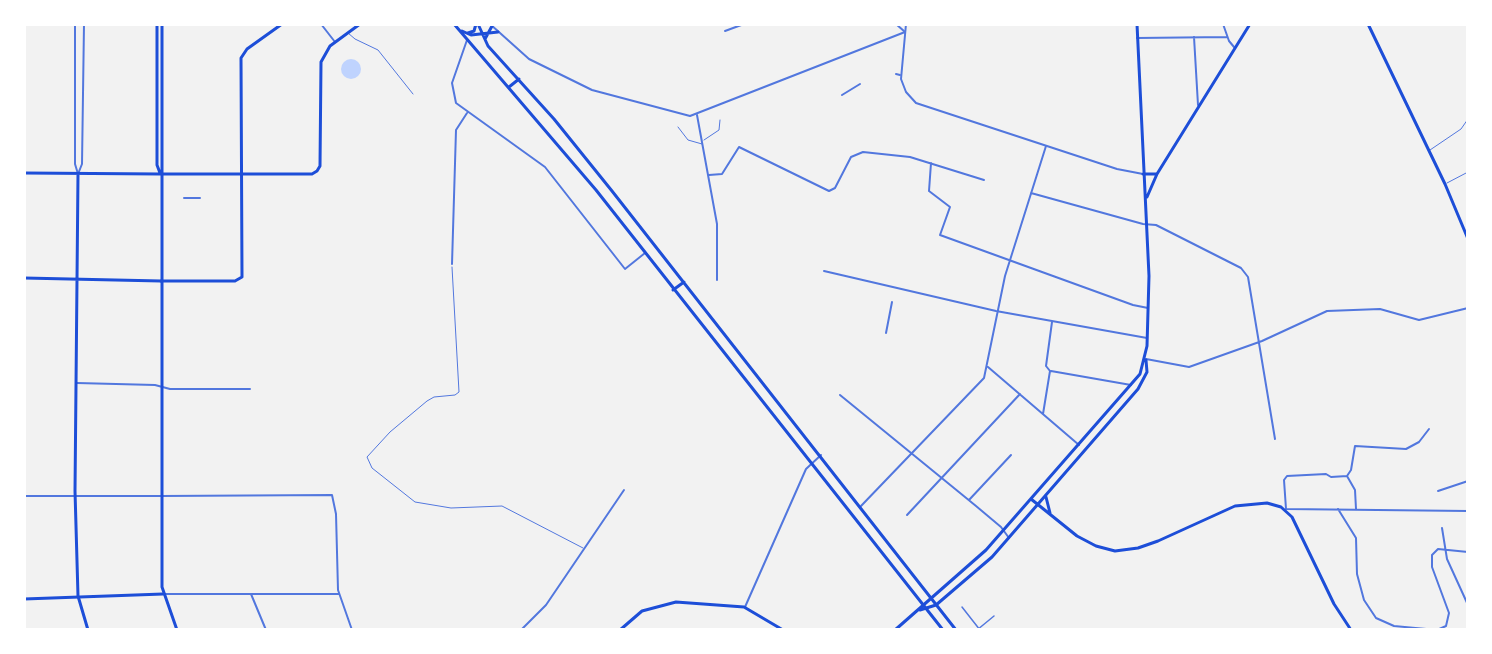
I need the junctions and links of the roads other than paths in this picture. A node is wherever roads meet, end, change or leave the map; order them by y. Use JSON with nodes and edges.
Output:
{"nodes":[{"id":1,"x":75,"y":24,"type":"edge"},
{"id":2,"x":84,"y":24,"type":"edge"},
{"id":3,"x":159,"y":24,"type":"edge"},
{"id":4,"x":282,"y":24,"type":"edge"},
{"id":5,"x":321,"y":24,"type":"edge"},
{"id":6,"x":360,"y":24,"type":"edge"},
{"id":7,"x":454,"y":24,"type":"edge"},
{"id":8,"x":478,"y":24,"type":"edge"},
{"id":9,"x":744,"y":24,"type":"edge"},
{"id":10,"x":896,"y":24,"type":"edge"},
{"id":11,"x":906,"y":24,"type":"edge"},
{"id":12,"x":1137,"y":24,"type":"edge"},
{"id":13,"x":1223,"y":24,"type":"edge"},
{"id":14,"x":1250,"y":24,"type":"edge"},
{"id":15,"x":1368,"y":24,"type":"edge"},
{"id":16,"x":491,"y":25,"type":"edge"},
{"id":17,"x":458,"y":28,"type":"junction"},
{"id":18,"x":725,"y":31,"type":"dead end"},
{"id":19,"x":463,"y":32,"type":"junction"},
{"id":20,"x":490,"y":32,"type":"junction"},
{"id":21,"x":498,"y":32,"type":"junction"},
{"id":22,"x":905,"y":32,"type":"junction"},
{"id":23,"x":348,"y":33,"type":"junction"},
{"id":24,"x":482,"y":34,"type":"junction"},
{"id":25,"x":1227,"y":37,"type":"junction"},
{"id":26,"x":1137,"y":38,"type":"junction"},
{"id":27,"x":1194,"y":38,"type":"junction"},
{"id":28,"x":467,"y":40,"type":"junction"},
{"id":29,"x":485,"y":41,"type":"junction"},
{"id":30,"x":335,"y":42,"type":"junction"},
{"id":31,"x":1234,"y":47,"type":"junction"},
{"id":32,"x":519,"y":79,"type":"junction"},
{"id":33,"x":860,"y":84,"type":"dead end"},
{"id":34,"x":509,"y":87,"type":"junction"},
{"id":35,"x":413,"y":94,"type":"dead end"},
{"id":36,"x":842,"y":95,"type":"dead end"},
{"id":37,"x":1198,"y":105,"type":"junction"},
{"id":38,"x":467,"y":113,"type":"junction"},
{"id":39,"x":697,"y":115,"type":"junction"},
{"id":40,"x":1468,"y":119,"type":"edge"},
{"id":41,"x":720,"y":120,"type":"dead end"},
{"id":42,"x":678,"y":127,"type":"dead end"},
{"id":43,"x":702,"y":140,"type":"junction"},
{"id":44,"x":703,"y":145,"type":"junction"},
{"id":45,"x":1046,"y":146,"type":"junction"},
{"id":46,"x":1429,"y":151,"type":"junction"},
{"id":47,"x":931,"y":163,"type":"junction"},
{"id":48,"x":1468,"y":172,"type":"edge"},
{"id":49,"x":24,"y":174,"type":"edge"},
{"id":50,"x":78,"y":174,"type":"junction"},
{"id":51,"x":160,"y":174,"type":"junction"},
{"id":52,"x":242,"y":174,"type":"junction"},
{"id":53,"x":1143,"y":174,"type":"junction"},
{"id":54,"x":1157,"y":174,"type":"junction"},
{"id":55,"x":709,"y":176,"type":"junction"},
{"id":56,"x":984,"y":180,"type":"dead end"},
{"id":57,"x":1445,"y":184,"type":"junction"},
{"id":58,"x":1031,"y":193,"type":"junction"},
{"id":59,"x":184,"y":198,"type":"dead end"},
{"id":60,"x":200,"y":198,"type":"dead end"},
{"id":61,"x":1147,"y":199,"type":"junction"},
{"id":62,"x":1148,"y":225,"type":"junction"},
{"id":63,"x":1468,"y":239,"type":"edge"},
{"id":64,"x":645,"y":253,"type":"junction"},
{"id":65,"x":1010,"y":260,"type":"junction"},
{"id":66,"x":452,"y":264,"type":"joint"},
{"id":67,"x":824,"y":271,"type":"dead end"},
{"id":68,"x":24,"y":278,"type":"edge"},
{"id":69,"x":77,"y":279,"type":"junction"},
{"id":70,"x":717,"y":280,"type":"dead end"},
{"id":71,"x":161,"y":281,"type":"junction"},
{"id":72,"x":684,"y":282,"type":"junction"},
{"id":73,"x":895,"y":287,"type":"junction"},
{"id":74,"x":673,"y":290,"type":"junction"},
{"id":75,"x":894,"y":294,"type":"dead end"},
{"id":76,"x":892,"y":302,"type":"dead end"},
{"id":77,"x":1148,"y":308,"type":"junction"},
{"id":78,"x":1468,"y":308,"type":"edge"},
{"id":79,"x":996,"y":311,"type":"junction"},
{"id":80,"x":1052,"y":322,"type":"junction"},
{"id":81,"x":886,"y":333,"type":"dead end"},
{"id":82,"x":1148,"y":338,"type":"junction"},
{"id":83,"x":1257,"y":343,"type":"junction"},
{"id":84,"x":1146,"y":359,"type":"junction"},
{"id":85,"x":988,"y":367,"type":"junction"},
{"id":86,"x":1050,"y":371,"type":"junction"},
{"id":87,"x":76,"y":383,"type":"junction"},
{"id":88,"x":1131,"y":385,"type":"junction"},
{"id":89,"x":162,"y":387,"type":"junction"},
{"id":90,"x":250,"y":389,"type":"dead end"},
{"id":91,"x":1020,"y":394,"type":"junction"},
{"id":92,"x":840,"y":395,"type":"dead end"},
{"id":93,"x":1043,"y":414,"type":"junction"},
{"id":94,"x":1429,"y":429,"type":"dead end"},
{"id":95,"x":1275,"y":439,"type":"dead end"},
{"id":96,"x":1079,"y":445,"type":"junction"},
{"id":97,"x":910,"y":454,"type":"junction"},
{"id":98,"x":821,"y":455,"type":"junction"},
{"id":99,"x":1011,"y":455,"type":"dead end"},
{"id":100,"x":811,"y":464,"type":"junction"},
{"id":101,"x":1347,"y":476,"type":"junction"},
{"id":102,"x":942,"y":478,"type":"junction"},
{"id":103,"x":1468,"y":481,"type":"edge"},
{"id":104,"x":624,"y":490,"type":"dead end"},
{"id":105,"x":1438,"y":491,"type":"dead end"},
{"id":106,"x":24,"y":496,"type":"edge"},
{"id":107,"x":75,"y":496,"type":"junction"},
{"id":108,"x":161,"y":496,"type":"junction"},
{"id":109,"x":1046,"y":496,"type":"junction"},
{"id":110,"x":1031,"y":499,"type":"junction"},
{"id":111,"x":969,"y":500,"type":"junction"},
{"id":112,"x":1038,"y":505,"type":"junction"},
{"id":113,"x":861,"y":506,"type":"junction"},
{"id":114,"x":1338,"y":509,"type":"junction"},
{"id":115,"x":1356,"y":509,"type":"junction"},
{"id":116,"x":1286,"y":510,"type":"junction"},
{"id":117,"x":1468,"y":511,"type":"edge"},
{"id":118,"x":907,"y":515,"type":"dead end"},
{"id":119,"x":1052,"y":517,"type":"junction"},
{"id":120,"x":1442,"y":528,"type":"dead end"},
{"id":121,"x":1004,"y":530,"type":"junction"},
{"id":122,"x":1009,"y":538,"type":"junction"},
{"id":123,"x":584,"y":549,"type":"junction"},
{"id":124,"x":1444,"y":549,"type":"junction"},
{"id":125,"x":1468,"y":552,"type":"edge"},
{"id":126,"x":163,"y":594,"type":"junction"},
{"id":127,"x":251,"y":594,"type":"junction"},
{"id":128,"x":339,"y":594,"type":"junction"},
{"id":129,"x":78,"y":596,"type":"junction"},
{"id":130,"x":930,"y":597,"type":"junction"},
{"id":131,"x":24,"y":599,"type":"edge"},
{"id":132,"x":936,"y":605,"type":"junction"},
{"id":133,"x":1468,"y":605,"type":"edge"},
{"id":134,"x":744,"y":607,"type":"junction"},
{"id":135,"x":925,"y":607,"type":"junction"},
{"id":136,"x":962,"y":607,"type":"dead end"},
{"id":137,"x":994,"y":616,"type":"dead end"},
{"id":138,"x":88,"y":630,"type":"edge"},
{"id":139,"x":177,"y":630,"type":"edge"},
{"id":140,"x":266,"y":630,"type":"edge"},
{"id":141,"x":352,"y":630,"type":"edge"},
{"id":142,"x":521,"y":630,"type":"edge"},
{"id":143,"x":620,"y":630,"type":"edge"},
{"id":144,"x":783,"y":630,"type":"edge"},
{"id":145,"x":895,"y":630,"type":"edge"},
{"id":146,"x":943,"y":630,"type":"edge"},
{"id":147,"x":956,"y":630,"type":"edge"},
{"id":148,"x":978,"y":630,"type":"edge"},
{"id":149,"x":1351,"y":630,"type":"edge"}],
"edges":[{"from":1,"to":50,"type":"street"},
{"from":2,"to":50,"type":"street"},
{"from":3,"to":51,"type":"main road"},
{"from":4,"to":52,"type":"main road"},
{"from":5,"to":30,"type":"street"},
{"from":6,"to":23,"type":"main road"},
{"from":7,"to":17,"type":"main road"},
{"from":8,"to":19,"type":"main road"},
{"from":8,"to":24,"type":"main road"},
{"from":9,"to":18,"type":"street"},
{"from":10,"to":22,"type":"street"},
{"from":11,"to":22,"type":"street"},
{"from":12,"to":26,"type":"main road"},
{"from":13,"to":25,"type":"street"},
{"from":14,"to":31,"type":"main road"},
{"from":15,"to":46,"type":"main road"},
{"from":16,"to":20,"type":"main road"},
{"from":16,"to":21,"type":"street"},
{"from":17,"to":19,"type":"main road"},
{"from":17,"to":28,"type":"main road"},
{"from":19,"to":24,"type":"main road"},
{"from":20,"to":21,"type":"main road"},
{"from":20,"to":24,"type":"main road"},
{"from":20,"to":29,"type":"main road"},
{"from":21,"to":39,"type":"street"},
{"from":22,"to":39,"type":"street"},
{"from":22,"to":45,"type":"street"},
{"from":23,"to":30,"type":"main road"},
{"from":23,"to":35,"type":"lane"},
{"from":24,"to":29,"type":"main road"},
{"from":25,"to":27,"type":"street"},
{"from":25,"to":31,"type":"street"},
{"from":26,"to":27,"type":"street"},
{"from":26,"to":53,"type":"main road"},
{"from":27,"to":37,"type":"street"},
{"from":28,"to":34,"type":"main road"},
{"from":28,"to":38,"type":"street"},
{"from":29,"to":32,"type":"main road"},
{"from":30,"to":52,"type":"main road"},
{"from":31,"to":37,"type":"main road"},
{"from":32,"to":34,"type":"main road"},
{"from":32,"to":72,"type":"main road"},
{"from":33,"to":36,"type":"street"},
{"from":34,"to":64,"type":"main road"},
{"from":37,"to":54,"type":"main road"},
{"from":38,"to":64,"type":"street"},
{"from":38,"to":66,"type":"street"},
{"from":39,"to":43,"type":"street"},
{"from":40,"to":46,"type":"lane"},
{"from":41,"to":43,"type":"lane"},
{"from":42,"to":44,"type":"lane"},
{"from":43,"to":44,"type":"street"},
{"from":44,"to":55,"type":"street"},
{"from":45,"to":53,"type":"street"},
{"from":45,"to":58,"type":"street"},
{"from":46,"to":57,"type":"main road"},
{"from":47,"to":55,"type":"street"},
{"from":47,"to":56,"type":"street"},
{"from":47,"to":65,"type":"street"},
{"from":48,"to":57,"type":"lane"},
{"from":49,"to":50,"type":"main road"},
{"from":50,"to":51,"type":"main road"},
{"from":50,"to":69,"type":"main road"},
{"from":51,"to":52,"type":"main road"},
{"from":51,"to":71,"type":"main road"},
{"from":52,"to":71,"type":"main road"},
{"from":53,"to":54,"type":"main road"},
{"from":53,"to":61,"type":"main road"},
{"from":54,"to":61,"type":"main road"},
{"from":55,"to":70,"type":"street"},
{"from":57,"to":63,"type":"main road"},
{"from":58,"to":62,"type":"street"},
{"from":58,"to":65,"type":"street"},
{"from":59,"to":60,"type":"street"},
{"from":61,"to":62,"type":"main road"},
{"from":62,"to":77,"type":"main road"},
{"from":62,"to":83,"type":"street"},
{"from":64,"to":74,"type":"main road"},
{"from":65,"to":77,"type":"street"},
{"from":65,"to":79,"type":"street"},
{"from":66,"to":123,"type":"lane"},
{"from":67,"to":73,"type":"street"},
{"from":68,"to":69,"type":"main road"},
{"from":69,"to":71,"type":"main road"},
{"from":69,"to":87,"type":"main road"},
{"from":71,"to":89,"type":"main road"},
{"from":72,"to":74,"type":"main road"},
{"from":72,"to":98,"type":"main road"},
{"from":73,"to":75,"type":"street"},
{"from":73,"to":79,"type":"street"},
{"from":74,"to":100,"type":"main road"},
{"from":76,"to":81,"type":"street"},
{"from":77,"to":82,"type":"main road"},
{"from":78,"to":83,"type":"street"},
{"from":79,"to":80,"type":"street"},
{"from":79,"to":85,"type":"street"},
{"from":80,"to":82,"type":"street"},
{"from":80,"to":86,"type":"street"},
{"from":82,"to":84,"type":"main road"},
{"from":83,"to":84,"type":"street"},
{"from":83,"to":95,"type":"street"},
{"from":84,"to":88,"type":"main road"},
{"from":84,"to":109,"type":"main road"},
{"from":85,"to":91,"type":"street"},
{"from":85,"to":97,"type":"street"},
{"from":86,"to":88,"type":"street"},
{"from":86,"to":93,"type":"street"},
{"from":87,"to":89,"type":"street"},
{"from":87,"to":107,"type":"main road"},
{"from":88,"to":96,"type":"main road"},
{"from":89,"to":90,"type":"street"},
{"from":89,"to":108,"type":"main road"},
{"from":91,"to":93,"type":"street"},
{"from":91,"to":102,"type":"street"},
{"from":92,"to":97,"type":"street"},
{"from":93,"to":96,"type":"street"},
{"from":94,"to":101,"type":"street"},
{"from":96,"to":110,"type":"main road"},
{"from":97,"to":102,"type":"street"},
{"from":97,"to":113,"type":"street"},
{"from":98,"to":100,"type":"street"},
{"from":98,"to":113,"type":"main road"},
{"from":99,"to":111,"type":"street"},
{"from":100,"to":134,"type":"street"},
{"from":100,"to":135,"type":"main road"},
{"from":101,"to":115,"type":"street"},
{"from":101,"to":116,"type":"street"},
{"from":102,"to":111,"type":"street"},
{"from":102,"to":118,"type":"street"},
{"from":103,"to":105,"type":"street"},
{"from":104,"to":123,"type":"street"},
{"from":106,"to":107,"type":"street"},
{"from":107,"to":108,"type":"street"},
{"from":107,"to":129,"type":"main road"},
{"from":108,"to":126,"type":"main road"},
{"from":108,"to":128,"type":"street"},
{"from":109,"to":112,"type":"main road"},
{"from":109,"to":119,"type":"main road"},
{"from":110,"to":112,"type":"main road"},
{"from":110,"to":121,"type":"main road"},
{"from":111,"to":121,"type":"street"},
{"from":112,"to":119,"type":"main road"},
{"from":112,"to":122,"type":"main road"},
{"from":113,"to":130,"type":"main road"},
{"from":114,"to":115,"type":"street"},
{"from":114,"to":116,"type":"street"},
{"from":114,"to":124,"type":"street"},
{"from":115,"to":117,"type":"street"},
{"from":116,"to":119,"type":"main road"},
{"from":116,"to":149,"type":"main road"},
{"from":120,"to":124,"type":"street"},
{"from":121,"to":122,"type":"street"},
{"from":121,"to":130,"type":"main road"},
{"from":122,"to":132,"type":"main road"},
{"from":123,"to":142,"type":"street"},
{"from":124,"to":125,"type":"street"},
{"from":124,"to":133,"type":"street"},
{"from":126,"to":127,"type":"street"},
{"from":126,"to":129,"type":"main road"},
{"from":126,"to":139,"type":"main road"},
{"from":127,"to":128,"type":"street"},
{"from":127,"to":140,"type":"street"},
{"from":128,"to":141,"type":"street"},
{"from":129,"to":131,"type":"main road"},
{"from":129,"to":138,"type":"main road"},
{"from":130,"to":132,"type":"main road"},
{"from":130,"to":135,"type":"main road"},
{"from":132,"to":135,"type":"main road"},
{"from":132,"to":147,"type":"main road"},
{"from":134,"to":143,"type":"main road"},
{"from":134,"to":144,"type":"main road"},
{"from":135,"to":145,"type":"main road"},
{"from":135,"to":146,"type":"main road"},
{"from":136,"to":148,"type":"street"},
{"from":137,"to":148,"type":"street"}]}
